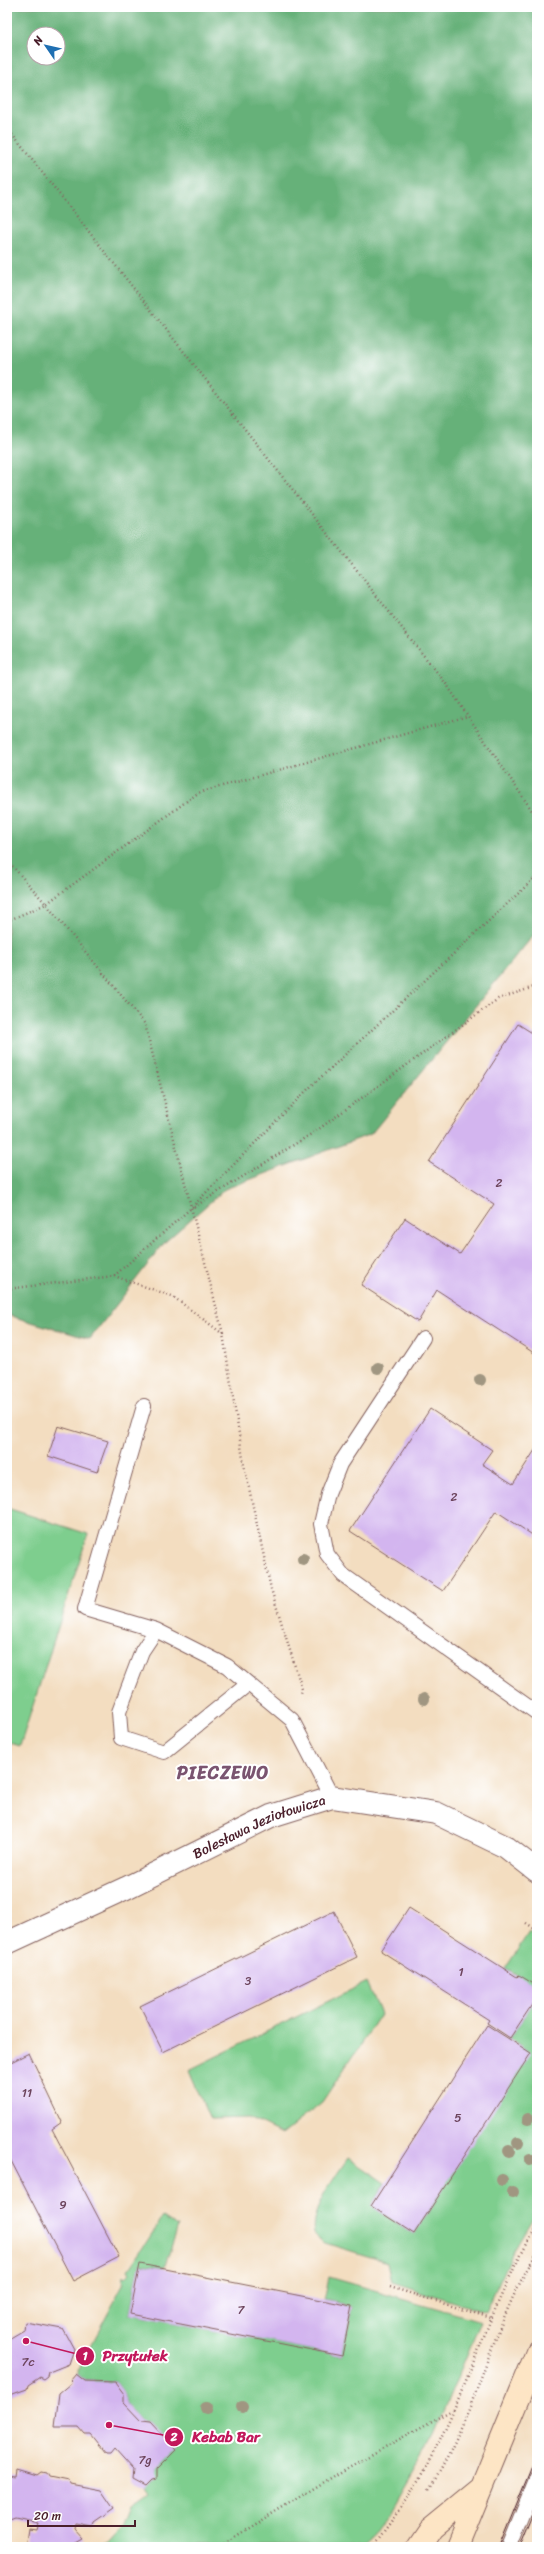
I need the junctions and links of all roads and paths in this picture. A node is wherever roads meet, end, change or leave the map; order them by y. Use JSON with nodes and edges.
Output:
{"nodes":[{"id":1,"x":7,"y":128,"type":"edge"},
{"id":2,"x":537,"y":610,"type":"edge"},
{"id":3,"x":537,"y":651,"type":"edge"},
{"id":4,"x":468,"y":716,"type":"junction"},
{"id":5,"x":537,"y":818,"type":"edge"},
{"id":6,"x":7,"y":860,"type":"edge"},
{"id":7,"x":537,"y":876,"type":"edge"},
{"id":8,"x":46,"y":904,"type":"junction"},
{"id":9,"x":7,"y":921,"type":"edge"},
{"id":10,"x":537,"y":986,"type":"edge"},
{"id":11,"x":190,"y":1209,"type":"junction"},
{"id":12,"x":114,"y":1276,"type":"junction"},
{"id":13,"x":7,"y":1290,"type":"edge"},
{"id":14,"x":223,"y":1334,"type":"junction"},
{"id":15,"x":423,"y":1338,"type":"dead end"},
{"id":16,"x":144,"y":1406,"type":"dead end"},
{"id":17,"x":156,"y":1630,"type":"junction"},
{"id":18,"x":248,"y":1684,"type":"junction"},
{"id":19,"x":537,"y":1714,"type":"edge"},
{"id":20,"x":292,"y":1720,"type":"junction"},
{"id":21,"x":332,"y":1797,"type":"junction"},
{"id":22,"x":537,"y":1871,"type":"edge"},
{"id":23,"x":526,"y":1923,"type":"dead end"},
{"id":24,"x":537,"y":1930,"type":"edge"},
{"id":25,"x":7,"y":1943,"type":"edge"},
{"id":26,"x":537,"y":2227,"type":"edge"},
{"id":27,"x":537,"y":2253,"type":"edge"},
{"id":28,"x":390,"y":2287,"type":"dead end"},
{"id":29,"x":491,"y":2318,"type":"junction"},
{"id":30,"x":537,"y":2352,"type":"edge"},
{"id":31,"x":453,"y":2409,"type":"junction"},
{"id":32,"x":537,"y":2477,"type":"edge"},
{"id":33,"x":481,"y":2488,"type":"junction"},
{"id":34,"x":426,"y":2492,"type":"dead end"},
{"id":35,"x":218,"y":2547,"type":"edge"},
{"id":36,"x":372,"y":2547,"type":"edge"},
{"id":37,"x":418,"y":2547,"type":"edge"},
{"id":38,"x":457,"y":2547,"type":"edge"},
{"id":39,"x":509,"y":2547,"type":"edge"}],
"edges":[{"from":1,"to":4,"type":"path"},
{"from":2,"to":3,"type":"path"},
{"from":4,"to":5,"type":"path"},
{"from":4,"to":8,"type":"path"},
{"from":6,"to":8,"type":"path"},
{"from":7,"to":11,"type":"path"},
{"from":8,"to":9,"type":"path"},
{"from":8,"to":11,"type":"path"},
{"from":10,"to":11,"type":"path"},
{"from":11,"to":12,"type":"path"},
{"from":11,"to":14,"type":"path"},
{"from":12,"to":13,"type":"path"},
{"from":12,"to":14,"type":"path"},
{"from":14,"to":20,"type":"path"},
{"from":15,"to":19,"type":"lane"},
{"from":16,"to":17,"type":"lane"},
{"from":17,"to":18,"type":"lane"},
{"from":17,"to":18,"type":"lane"},
{"from":18,"to":20,"type":"lane"},
{"from":20,"to":21,"type":"lane"},
{"from":21,"to":22,"type":"street","name":"Bolesława Jeziołowicza"},
{"from":21,"to":25,"type":"street","name":"Bolesława Jeziołowicza"},
{"from":23,"to":24,"type":"path"},
{"from":26,"to":29,"type":"path"},
{"from":27,"to":34,"type":"path"},
{"from":28,"to":29,"type":"path"},
{"from":29,"to":31,"type":"path"},
{"from":30,"to":33,"type":"street"},
{"from":31,"to":35,"type":"path"},
{"from":31,"to":36,"type":"path"},
{"from":32,"to":39,"type":"lane"},
{"from":33,"to":37,"type":"street"},
{"from":33,"to":38,"type":"street"}]}
